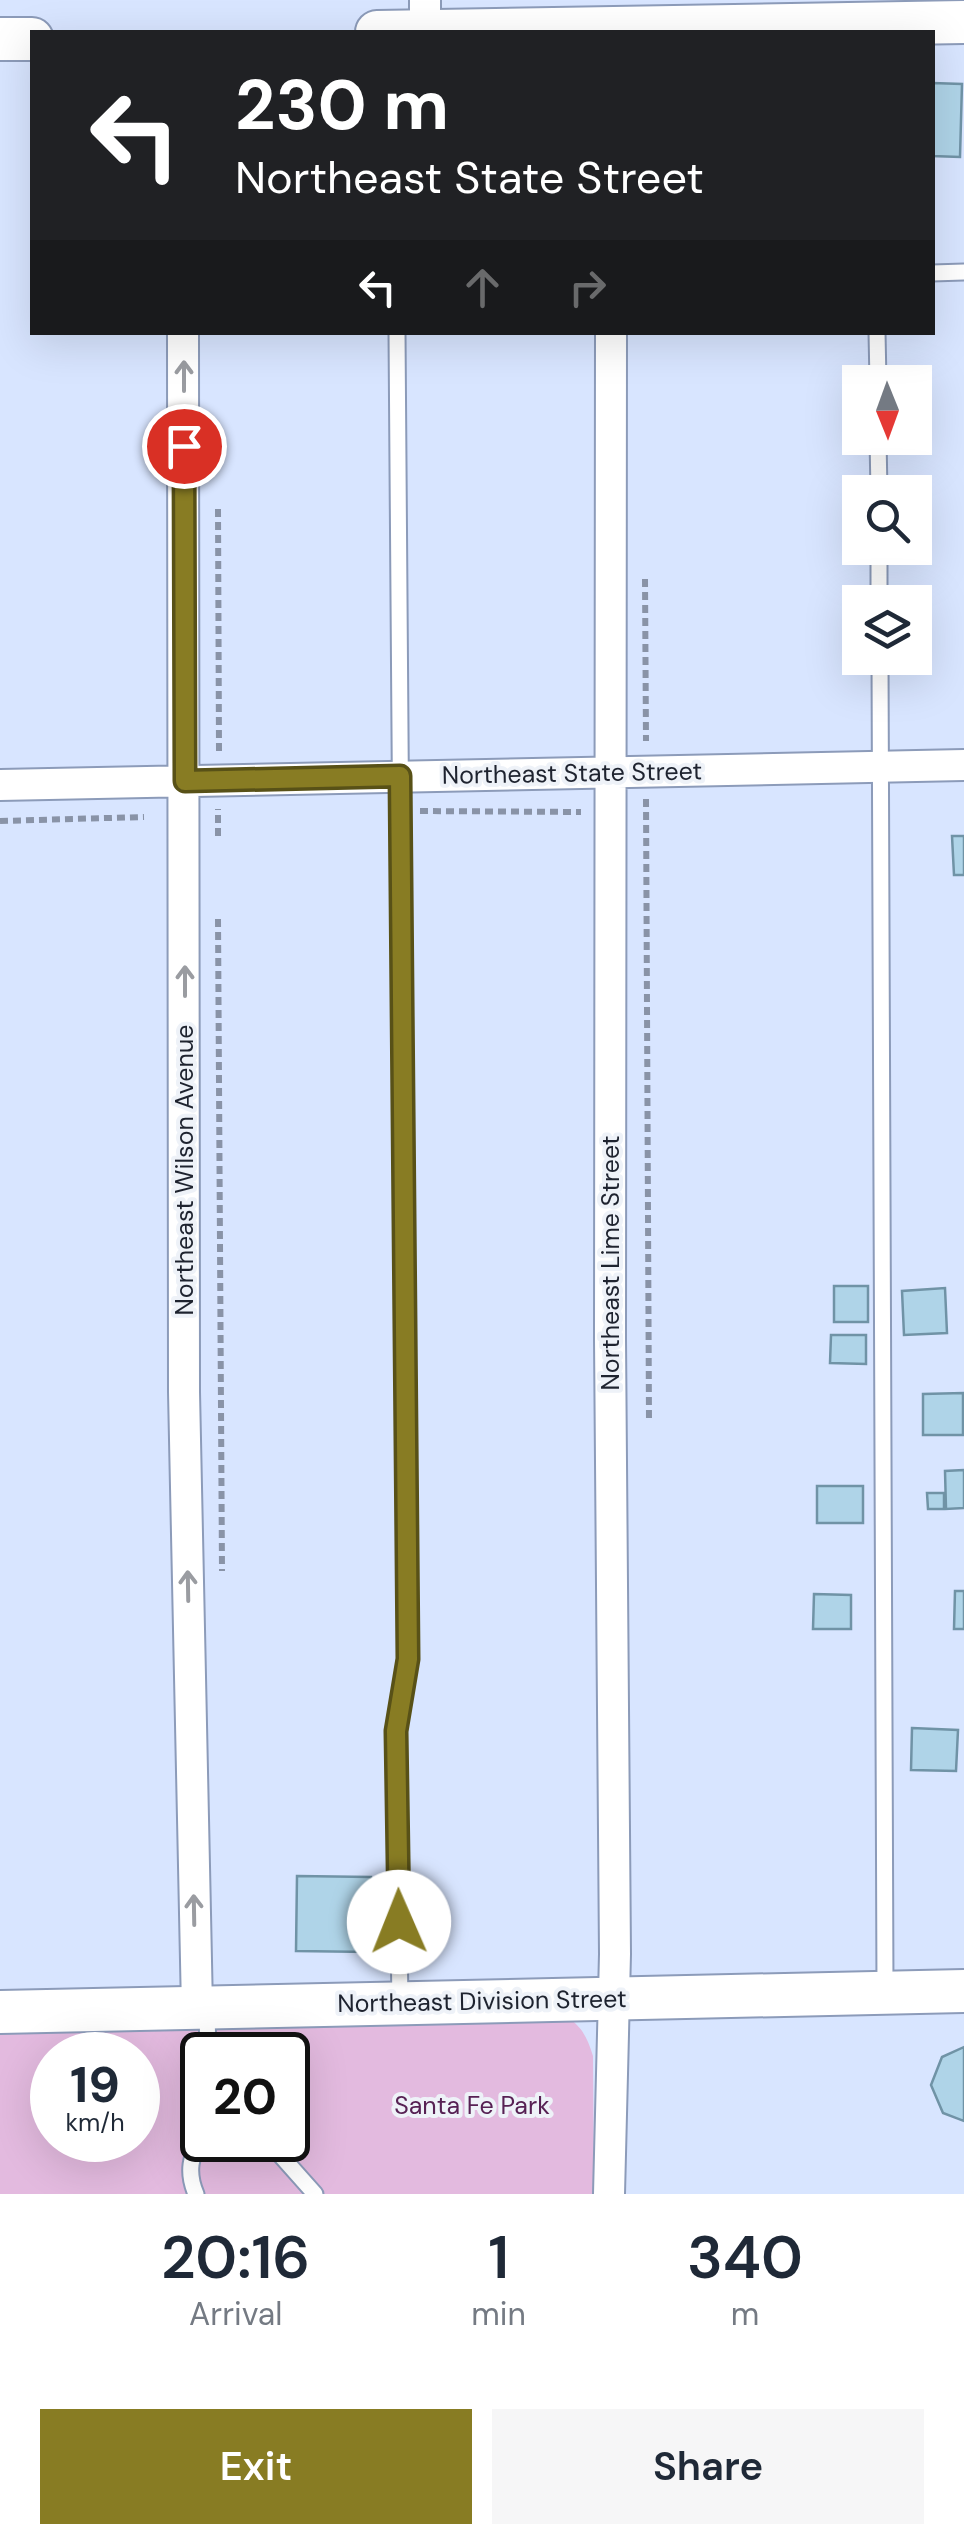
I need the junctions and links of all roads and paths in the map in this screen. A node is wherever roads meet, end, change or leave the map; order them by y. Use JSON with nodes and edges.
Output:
{"nodes":[{"id":1,"x":425,"y":0,"type":"edge"},
{"id":2,"x":964,"y":22,"type":"edge"},
{"id":3,"x":425,"y":30,"type":"edge"},
{"id":4,"x":608,"y":30,"type":"edge"},
{"id":5,"x":30,"y":38,"type":"edge"},
{"id":6,"x":0,"y":39,"type":"edge"},
{"id":7,"x":964,"y":272,"type":"edge"},
{"id":8,"x":935,"y":273,"type":"edge"},
{"id":9,"x":184,"y":335,"type":"edge"},
{"id":10,"x":398,"y":335,"type":"edge"},
{"id":11,"x":610,"y":335,"type":"edge"},
{"id":12,"x":877,"y":335,"type":"edge"},
{"id":13,"x":878,"y":365,"type":"edge"},
{"id":14,"x":218,"y":497,"type":"dead end"},
{"id":15,"x":645,"y":570,"type":"dead end"},
{"id":16,"x":880,"y":675,"type":"edge"},
{"id":17,"x":964,"y":766,"type":"edge"},
{"id":18,"x":880,"y":767,"type":"junction"},
{"id":19,"x":610,"y":772,"type":"junction"},
{"id":20,"x":646,"y":772,"type":"junction"},
{"id":21,"x":400,"y":776,"type":"junction"},
{"id":22,"x":219,"y":780,"type":"junction"},
{"id":23,"x":185,"y":781,"type":"junction"},
{"id":24,"x":0,"y":784,"type":"edge"},
{"id":25,"x":157,"y":816,"type":"dead end"},
{"id":26,"x":0,"y":821,"type":"edge"},
{"id":27,"x":218,"y":854,"type":"dead end"},
{"id":28,"x":218,"y":913,"type":"dead end"},
{"id":29,"x":649,"y":1421,"type":"dead end"},
{"id":30,"x":222,"y":1579,"type":"dead end"},
{"id":31,"x":964,"y":1991,"type":"edge"},
{"id":32,"x":885,"y":1993,"type":"junction"},
{"id":33,"x":612,"y":1998,"type":"junction"},
{"id":34,"x":400,"y":2003,"type":"junction"},
{"id":35,"x":202,"y":2008,"type":"junction"},
{"id":36,"x":0,"y":2012,"type":"edge"},
{"id":37,"x":205,"y":2032,"type":"edge"},
{"id":38,"x":190,"y":2162,"type":"edge"},
{"id":39,"x":287,"y":2162,"type":"edge"},
{"id":40,"x":196,"y":2194,"type":"edge"},
{"id":41,"x":315,"y":2194,"type":"edge"},
{"id":42,"x":609,"y":2194,"type":"edge"}],
"edges":[{"from":1,"to":3,"type":"street"},
{"from":2,"to":4,"type":"street"},
{"from":5,"to":6,"type":"street"},
{"from":7,"to":8,"type":"lane"},
{"from":23,"to":9,"type":"street","name":"Northeast Wilson Avenue","one_way":true},
{"from":10,"to":21,"type":"lane"},
{"from":11,"to":19,"type":"street","name":"Northeast Lime Street"},
{"from":12,"to":13,"type":"lane"},
{"from":14,"to":22,"type":"path"},
{"from":15,"to":20,"type":"path"},
{"from":16,"to":18,"type":"lane"},
{"from":17,"to":18,"type":"street","name":"Northeast State Street"},
{"from":18,"to":20,"type":"street","name":"Northeast State Street"},
{"from":18,"to":32,"type":"lane"},
{"from":19,"to":20,"type":"street","name":"Northeast State Street"},
{"from":19,"to":21,"type":"street","name":"Northeast State Street"},
{"from":19,"to":33,"type":"street","name":"Northeast Lime Street"},
{"from":20,"to":29,"type":"path"},
{"from":21,"to":22,"type":"street","name":"Northeast State Street"},
{"from":21,"to":34,"type":"lane"},
{"from":22,"to":23,"type":"street","name":"Northeast State Street"},
{"from":22,"to":27,"type":"path"},
{"from":23,"to":24,"type":"street","name":"Northeast State Street"},
{"from":35,"to":23,"type":"street","name":"Northeast Wilson Avenue","one_way":true},
{"from":25,"to":26,"type":"path"},
{"from":28,"to":30,"type":"path"},
{"from":31,"to":32,"type":"street","name":"Northeast Division Street"},
{"from":32,"to":33,"type":"street","name":"Northeast Division Street"},
{"from":33,"to":34,"type":"street","name":"Northeast Division Street"},
{"from":33,"to":42,"type":"street","name":"Northeast Lime Street"},
{"from":34,"to":35,"type":"street","name":"Northeast Division Street"},
{"from":35,"to":36,"type":"street","name":"Northeast Division Street"},
{"from":35,"to":37,"type":"lane"},
{"from":38,"to":40,"type":"lane"},
{"from":39,"to":41,"type":"lane"}]}
